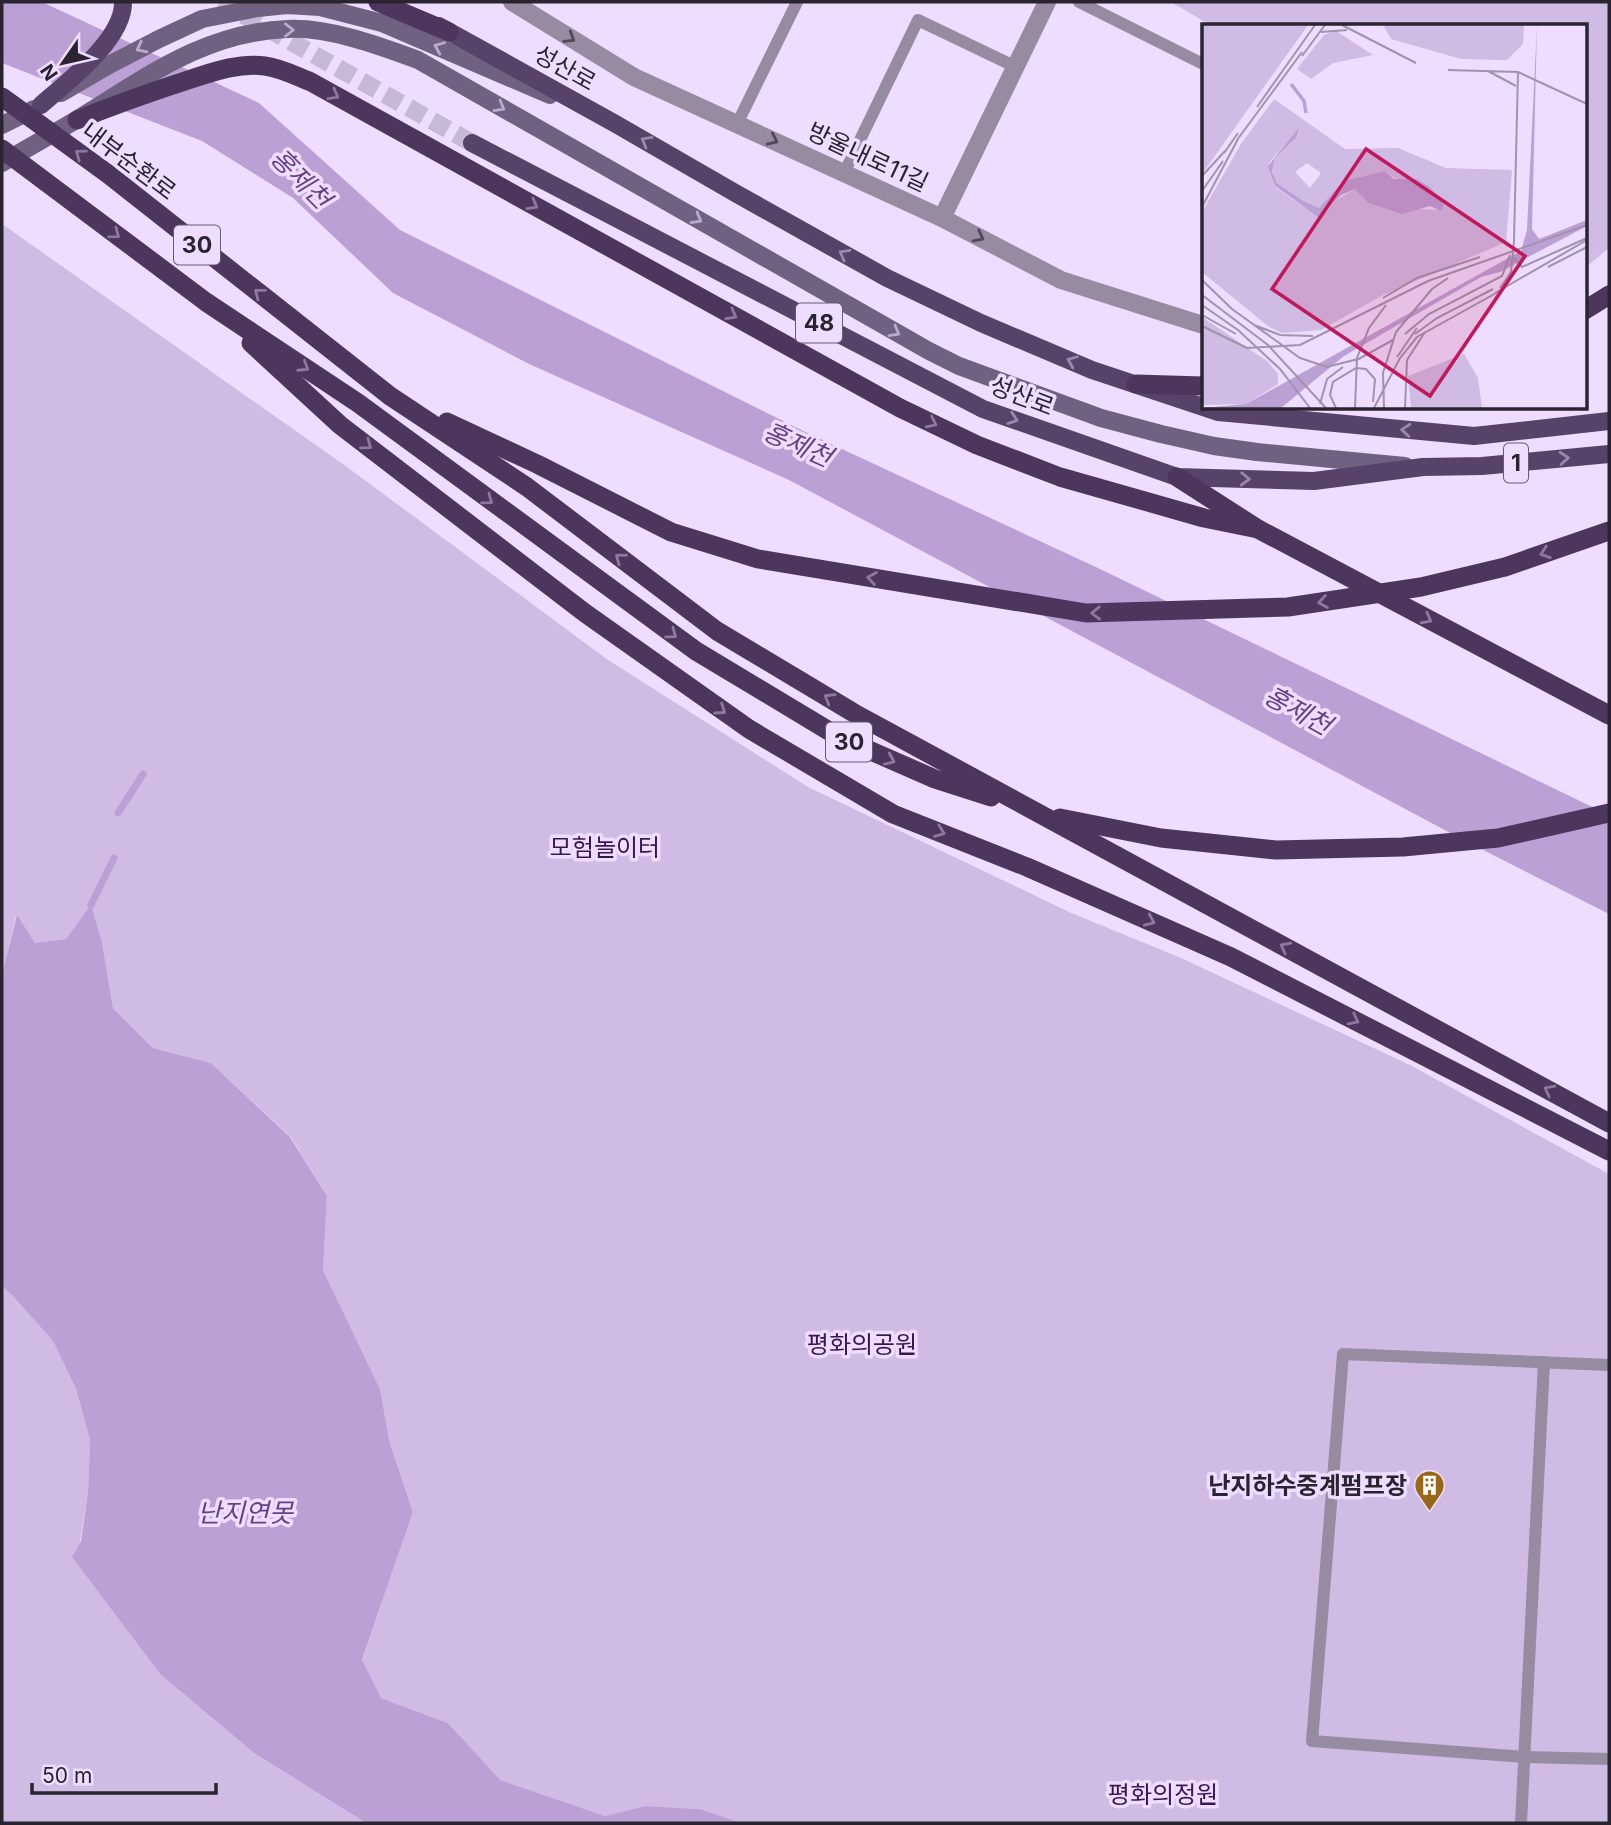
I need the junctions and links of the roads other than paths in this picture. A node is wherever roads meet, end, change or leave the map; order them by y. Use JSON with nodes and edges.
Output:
{"nodes":[{"id":1,"x":122,"y":2,"type":"edge"},
{"id":2,"x":378,"y":2,"type":"edge"},
{"id":3,"x":396,"y":2,"type":"edge"},
{"id":4,"x":797,"y":2,"type":"edge"},
{"id":5,"x":1047,"y":2,"type":"edge"},
{"id":6,"x":1079,"y":2,"type":"edge"},
{"id":7,"x":521,"y":4,"type":"edge"},
{"id":8,"x":449,"y":32,"type":"junction"},
{"id":9,"x":1202,"y":64,"type":"edge"},
{"id":10,"x":1016,"y":67,"type":"junction"},
{"id":11,"x":2,"y":97,"type":"edge"},
{"id":12,"x":41,"y":105,"type":"junction"},
{"id":13,"x":76,"y":120,"type":"junction"},
{"id":14,"x":614,"y":122,"type":"junction"},
{"id":15,"x":737,"y":124,"type":"junction"},
{"id":16,"x":2,"y":125,"type":"edge"},
{"id":17,"x":472,"y":143,"type":"tunnel mouth"},
{"id":18,"x":2,"y":149,"type":"edge"},
{"id":19,"x":2,"y":163,"type":"edge"},
{"id":20,"x":844,"y":173,"type":"junction"},
{"id":21,"x":942,"y":218,"type":"junction"},
{"id":22,"x":1609,"y":295,"type":"edge"},
{"id":23,"x":206,"y":302,"type":"junction"},
{"id":24,"x":1586,"y":309,"type":"edge"},
{"id":25,"x":1202,"y":324,"type":"edge"},
{"id":26,"x":1136,"y":384,"type":"junction"},
{"id":27,"x":1202,"y":386,"type":"edge"},
{"id":28,"x":390,"y":396,"type":"junction"},
{"id":29,"x":1202,"y":406,"type":"edge"},
{"id":30,"x":1213,"y":410,"type":"edge"},
{"id":31,"x":1609,"y":421,"type":"edge"},
{"id":32,"x":1609,"y":454,"type":"edge"},
{"id":33,"x":1423,"y":467,"type":"junction"},
{"id":34,"x":1177,"y":477,"type":"junction"},
{"id":35,"x":1258,"y":529,"type":"junction"},
{"id":36,"x":1609,"y":531,"type":"edge"},
{"id":37,"x":1609,"y":715,"type":"edge"},
{"id":38,"x":1609,"y":813,"type":"edge"},
{"id":39,"x":1609,"y":1123,"type":"edge"},
{"id":40,"x":1609,"y":1151,"type":"edge"},
{"id":41,"x":1544,"y":1362,"type":"junction"},
{"id":42,"x":1609,"y":1365,"type":"edge"},
{"id":43,"x":1525,"y":1757,"type":"junction"},
{"id":44,"x":1609,"y":1759,"type":"edge"},
{"id":45,"x":1521,"y":1823,"type":"edge"}],
"edges":[{"from":1,"to":12,"type":"main road"},
{"from":2,"to":8,"type":"highway"},
{"from":3,"to":8,"type":"main road","name":"성산로"},
{"from":4,"to":15,"type":"lane"},
{"from":5,"to":10,"type":"street"},
{"from":6,"to":9,"type":"lane"},
{"from":7,"to":15,"type":"street","name":"방울내로11길","one_way":true},
{"from":8,"to":14,"type":"main road","name":"성산로"},
{"from":10,"to":20,"type":"lane"},
{"from":10,"to":21,"type":"street"},
{"from":28,"to":11,"type":"highway","name":"내부순환로","number":"30","one_way":true},
{"from":14,"to":12,"type":"main road","one_way":true},
{"from":12,"to":16,"type":"main road"},
{"from":13,"to":19,"type":"main road","number":"1"},
{"from":13,"to":33,"type":"main road","number":"1","one_way":true},
{"from":13,"to":35,"type":"highway","one_way":true},
{"from":26,"to":14,"type":"main road","name":"성산로","one_way":true},
{"from":15,"to":20,"type":"street","name":"방울내로11길","one_way":true},
{"from":17,"to":34,"type":"main road","name":"성산로","number":"48","one_way":true},
{"from":18,"to":23,"type":"highway","number":"30","one_way":true},
{"from":20,"to":21,"type":"street","name":"방울내로11길"},
{"from":21,"to":25,"type":"street","name":"방울내로11길","one_way":true},
{"from":22,"to":24,"type":"highway"},
{"from":23,"to":38,"type":"highway","number":"30","one_way":true},
{"from":23,"to":40,"type":"highway","one_way":true},
{"from":26,"to":27,"type":"highway"},
{"from":26,"to":29,"type":"main road","name":"성산로"},
{"from":36,"to":28,"type":"highway","number":"30","one_way":true},
{"from":39,"to":28,"type":"highway","one_way":true},
{"from":31,"to":30,"type":"main road","name":"성산로","number":"1","one_way":true},
{"from":33,"to":32,"type":"main road","name":"성산로","number":"1","one_way":true},
{"from":34,"to":33,"type":"main road","name":"성산로","number":"48","one_way":true},
{"from":34,"to":35,"type":"highway"},
{"from":35,"to":37,"type":"highway","one_way":true},
{"from":41,"to":42,"type":"lane"},
{"from":41,"to":43,"type":"lane"},
{"from":41,"to":43,"type":"lane"},
{"from":43,"to":44,"type":"lane"},
{"from":43,"to":45,"type":"lane"}]}
